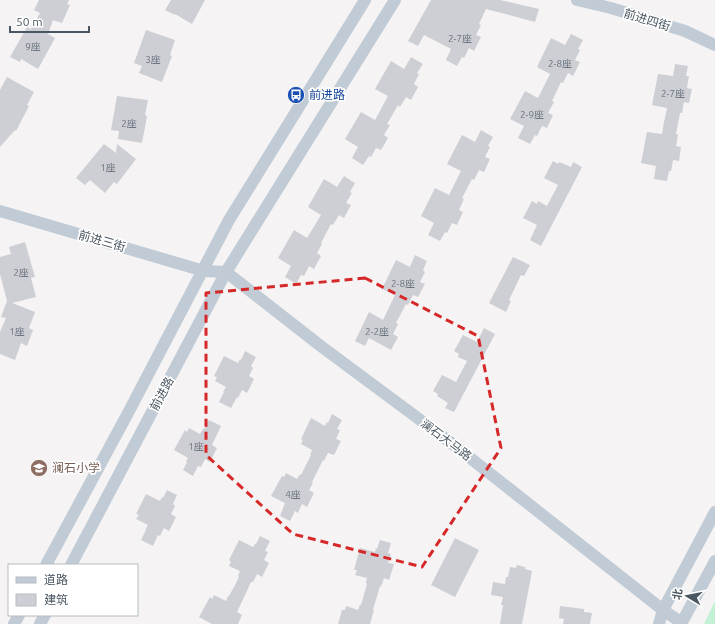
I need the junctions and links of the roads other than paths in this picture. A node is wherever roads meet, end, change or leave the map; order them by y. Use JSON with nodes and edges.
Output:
{"nodes":[{"id":1,"x":365,"y":0,"type":"edge"},
{"id":2,"x":395,"y":0,"type":"edge"},
{"id":3,"x":577,"y":0,"type":"edge"},
{"id":4,"x":715,"y":45,"type":"edge"},
{"id":5,"x":0,"y":211,"type":"edge"},
{"id":6,"x":204,"y":271,"type":"junction"},
{"id":7,"x":226,"y":272,"type":"junction"},
{"id":8,"x":715,"y":512,"type":"edge"},
{"id":9,"x":715,"y":561,"type":"edge"},
{"id":10,"x":47,"y":564,"type":"edge"},
{"id":11,"x":72,"y":564,"type":"edge"},
{"id":12,"x":663,"y":610,"type":"junction"},
{"id":13,"x":681,"y":623,"type":"edge"},
{"id":14,"x":659,"y":624,"type":"edge"}],
"edges":[{"from":1,"to":6,"type":"street","name":"前进路"},
{"from":2,"to":7,"type":"street","name":"前进路"},
{"from":3,"to":4,"type":"street","name":"前进四街"},
{"from":5,"to":6,"type":"street","name":"前进三街"},
{"from":6,"to":7,"type":"street"},
{"from":6,"to":10,"type":"street","name":"前进路"},
{"from":7,"to":11,"type":"street","name":"前进路"},
{"from":7,"to":12,"type":"street","name":"澜石大马路"},
{"from":8,"to":12,"type":"street"},
{"from":9,"to":13,"type":"street"},
{"from":12,"to":13,"type":"street","name":"澜石大马路"},
{"from":12,"to":14,"type":"street"}]}
